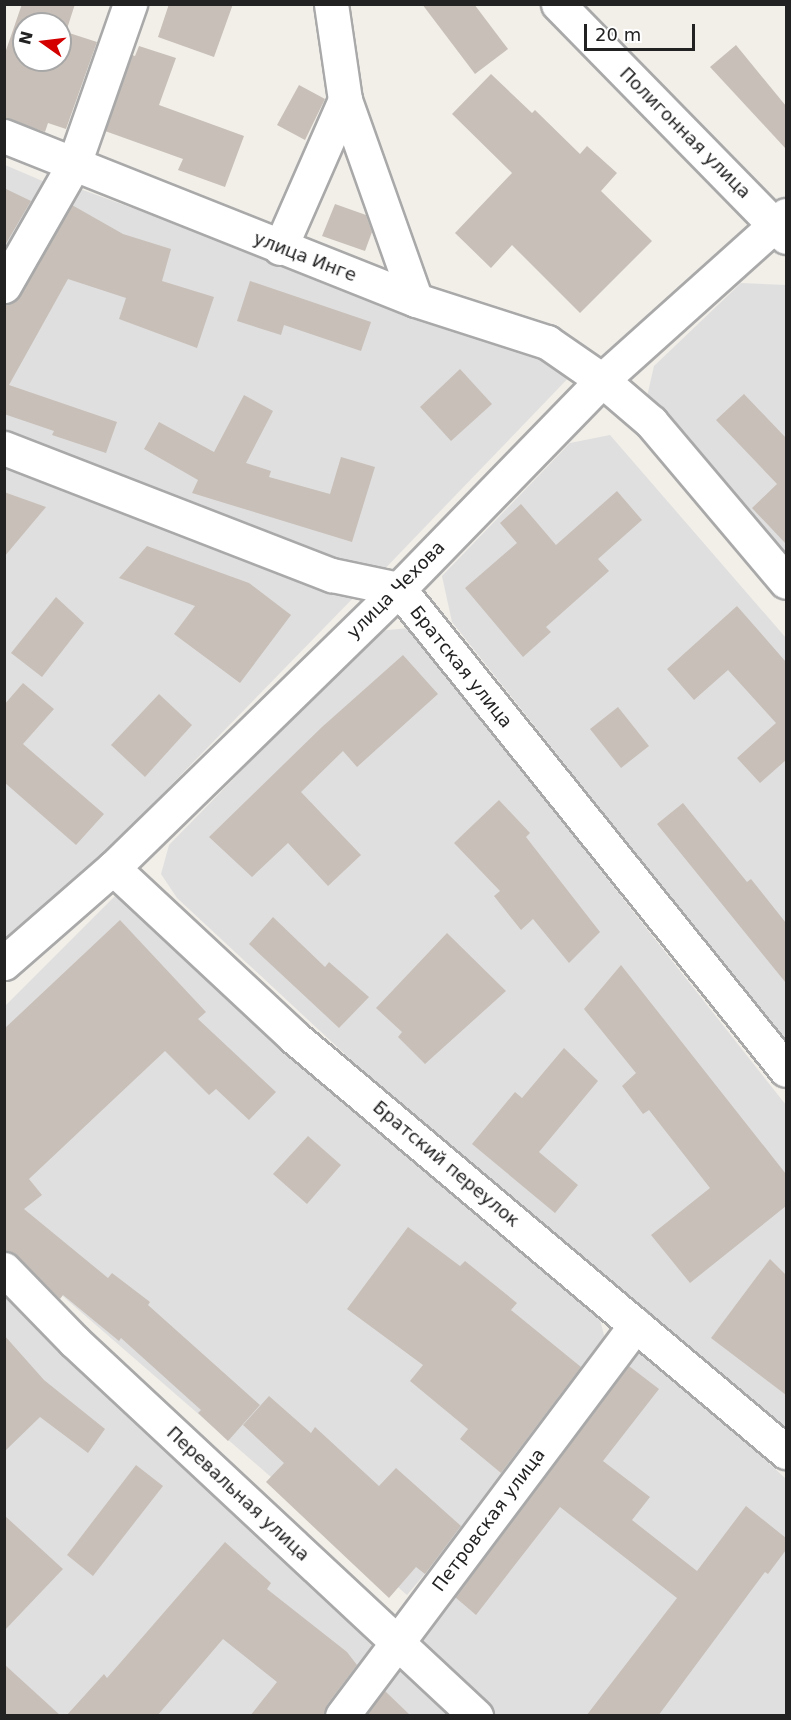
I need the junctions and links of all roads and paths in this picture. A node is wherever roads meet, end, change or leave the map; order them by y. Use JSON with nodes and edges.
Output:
{"nodes":[{"id":1,"x":130,"y":4,"type":"edge"},
{"id":2,"x":331,"y":4,"type":"edge"},
{"id":3,"x":558,"y":4,"type":"edge"},
{"id":4,"x":345,"y":100,"type":"junction"},
{"id":5,"x":4,"y":136,"type":"edge"},
{"id":6,"x":74,"y":164,"type":"junction"},
{"id":7,"x":784,"y":225,"type":"edge"},
{"id":8,"x":280,"y":248,"type":"junction"},
{"id":9,"x":4,"y":286,"type":"edge"},
{"id":10,"x":416,"y":300,"type":"junction"},
{"id":11,"x":602,"y":380,"type":"junction"},
{"id":12,"x":4,"y":448,"type":"edge"},
{"id":13,"x":786,"y":582,"type":"edge"},
{"id":14,"x":399,"y":590,"type":"junction"},
{"id":15,"x":112,"y":868,"type":"junction"},
{"id":16,"x":4,"y":963,"type":"edge"},
{"id":17,"x":786,"y":1070,"type":"edge"},
{"id":18,"x":4,"y":1269,"type":"edge"},
{"id":19,"x":636,"y":1325,"type":"junction"},
{"id":20,"x":786,"y":1452,"type":"edge"},
{"id":21,"x":397,"y":1642,"type":"junction"},
{"id":22,"x":342,"y":1716,"type":"edge"},
{"id":23,"x":476,"y":1716,"type":"edge"}],
"edges":[{"from":1,"to":6,"type":"street"},
{"from":2,"to":4,"type":"street"},
{"from":3,"to":7,"type":"street","name":"Полигонная улица"},
{"from":4,"to":8,"type":"street"},
{"from":4,"to":10,"type":"street"},
{"from":5,"to":6,"type":"street","name":"улица Инге"},
{"from":6,"to":8,"type":"street","name":"улица Инге"},
{"from":6,"to":9,"type":"street"},
{"from":7,"to":11,"type":"street","name":"улица Чехова"},
{"from":8,"to":10,"type":"street","name":"улица Инге"},
{"from":10,"to":11,"type":"street","name":"улица Инге"},
{"from":11,"to":13,"type":"street","name":"улица Инге"},
{"from":11,"to":14,"type":"street","name":"улица Чехова"},
{"from":12,"to":14,"type":"street","name":"Братская улица"},
{"from":14,"to":15,"type":"street","name":"улица Чехова"},
{"from":14,"to":17,"type":"street","name":"Братская улица"},
{"from":15,"to":16,"type":"street","name":"улица Чехова"},
{"from":15,"to":19,"type":"street","name":"Братский переулок"},
{"from":18,"to":21,"type":"street","name":"Перевальная улица"},
{"from":19,"to":20,"type":"street","name":"Братский переулок"},
{"from":19,"to":21,"type":"street","name":"Петровская улица"},
{"from":21,"to":22,"type":"street","name":"Петровская улица"},
{"from":21,"to":23,"type":"street","name":"Перевальная улица"}]}
